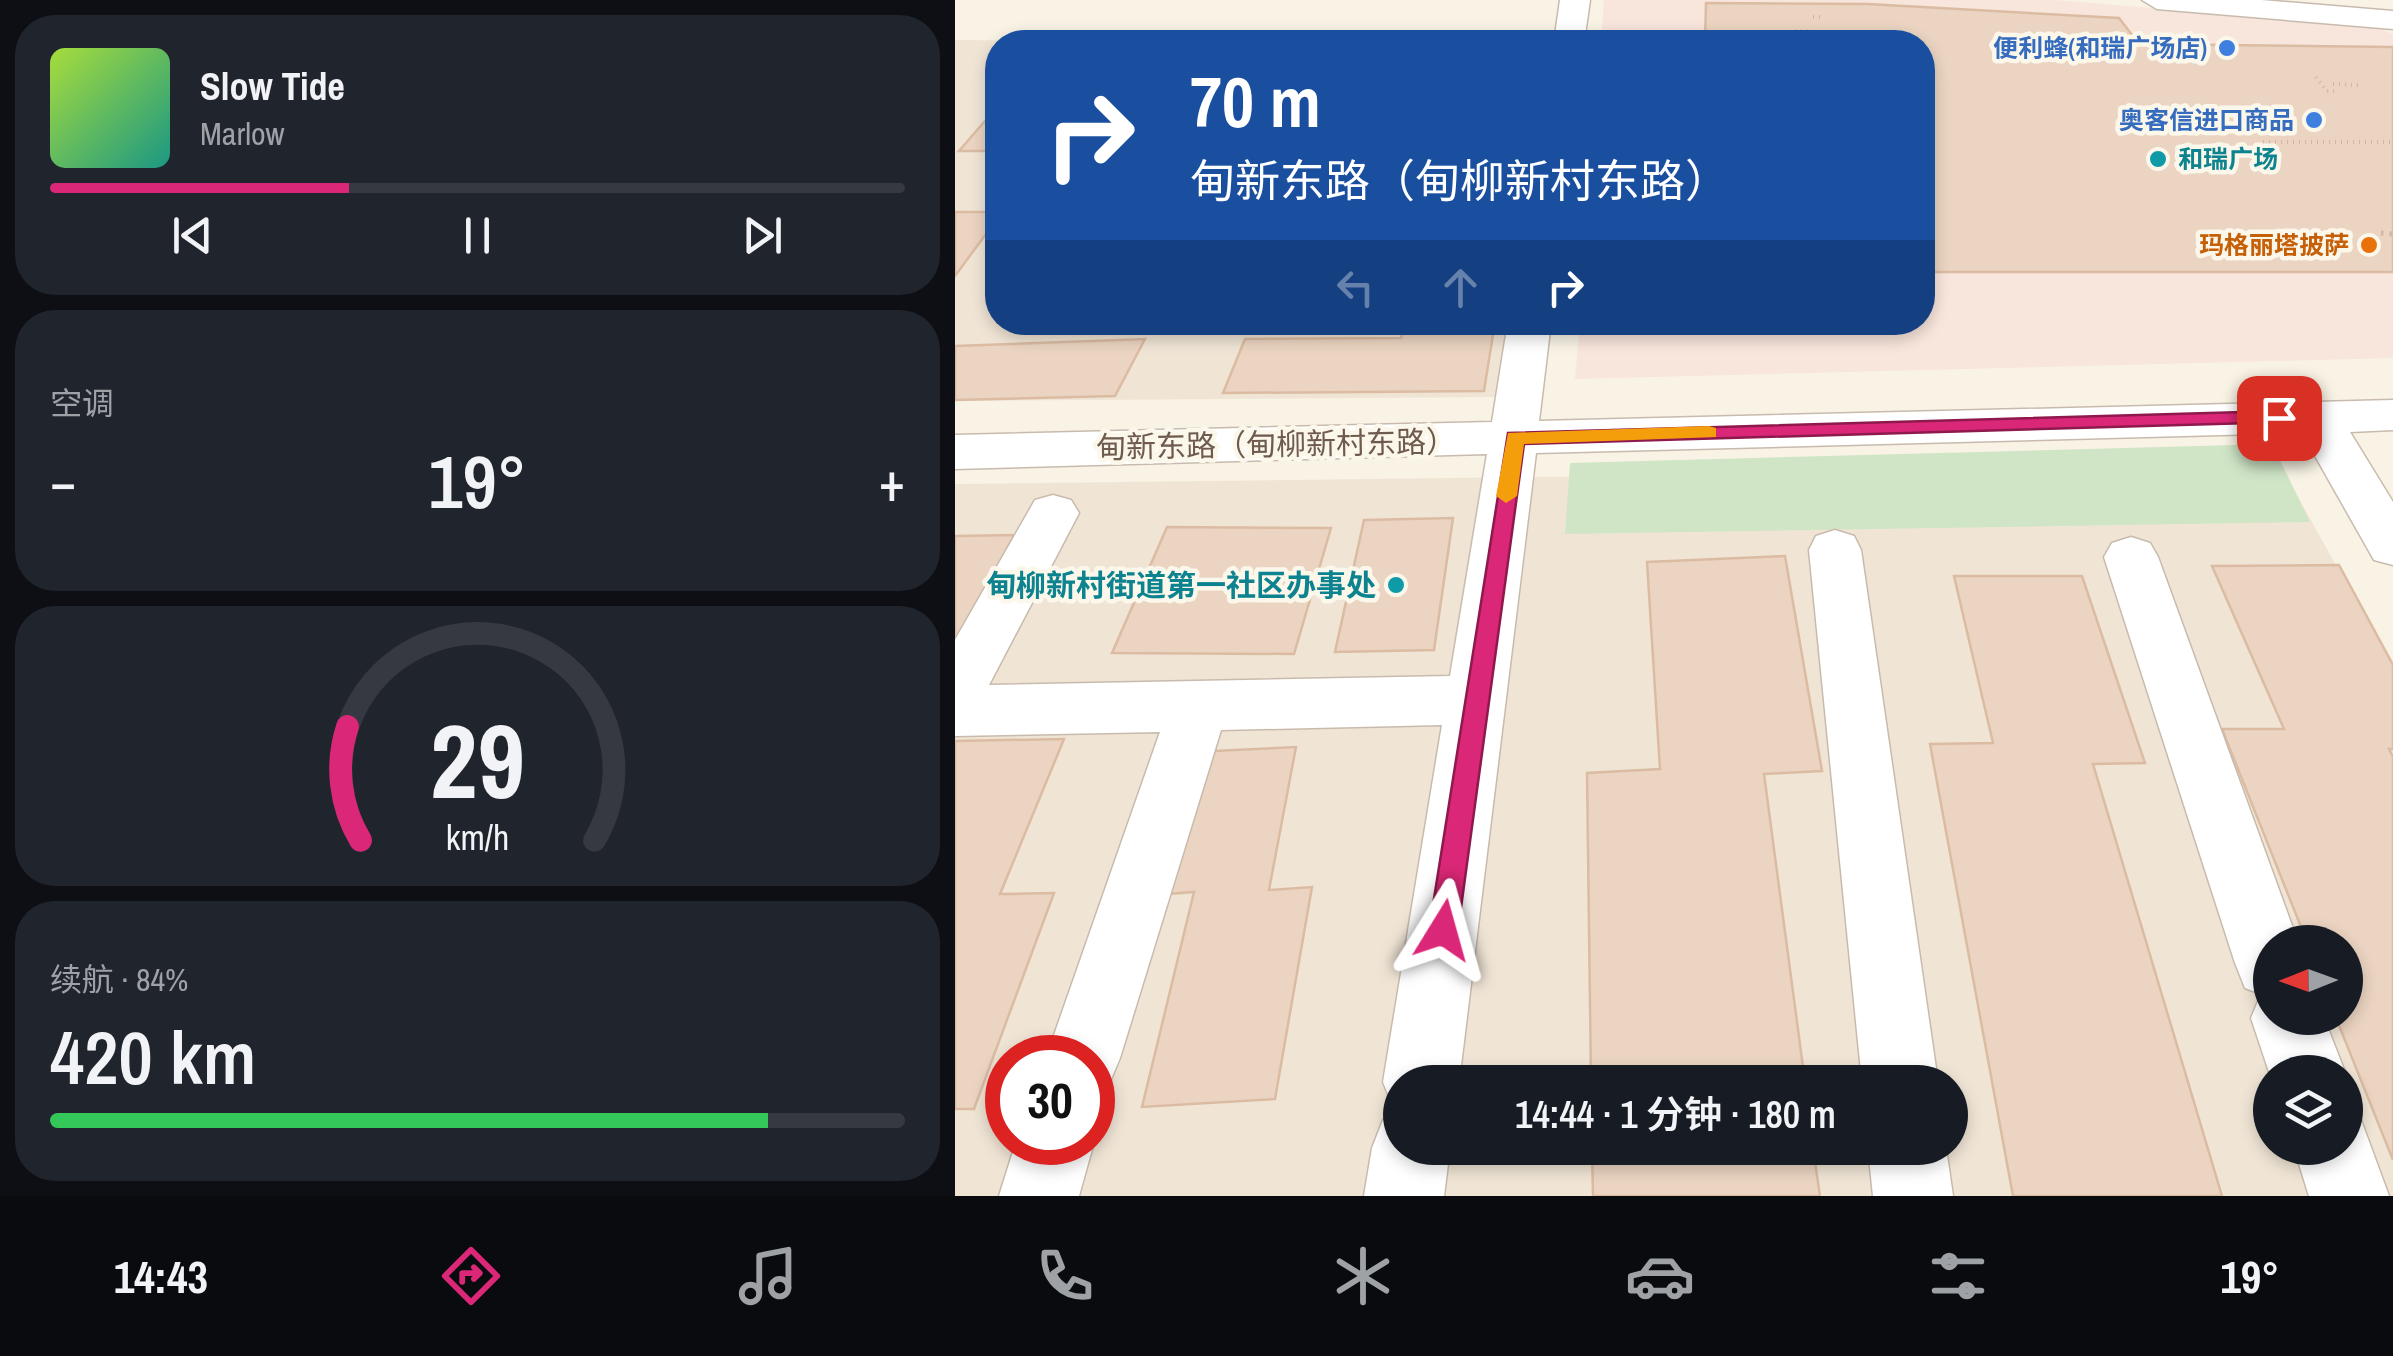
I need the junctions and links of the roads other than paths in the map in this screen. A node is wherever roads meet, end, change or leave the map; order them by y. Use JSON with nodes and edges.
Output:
{"nodes":[{"id":1,"x":1575,"y":0,"type":"edge"},
{"id":2,"x":2157,"y":0,"type":"edge"},
{"id":3,"x":2393,"y":20,"type":"edge"},
{"id":4,"x":1571,"y":30,"type":"edge"},
{"id":5,"x":1528,"y":335,"type":"edge"},
{"id":6,"x":2393,"y":398,"type":"edge"},
{"id":7,"x":2393,"y":415,"type":"edge"},
{"id":8,"x":2317,"y":417,"type":"junction"},
{"id":9,"x":1515,"y":438,"type":"junction"},
{"id":10,"x":955,"y":452,"type":"edge"},
{"id":11,"x":1053,"y":513,"type":"dead end"},
{"id":12,"x":2393,"y":546,"type":"edge"},
{"id":13,"x":1835,"y":550,"type":"dead end"},
{"id":14,"x":2131,"y":557,"type":"dead end"},
{"id":15,"x":955,"y":694,"type":"edge"},
{"id":16,"x":1477,"y":700,"type":"junction"},
{"id":17,"x":1199,"y":705,"type":"junction"},
{"id":18,"x":955,"y":711,"type":"edge"},
{"id":19,"x":2257,"y":925,"type":"edge"},
{"id":20,"x":1091,"y":1035,"type":"edge"},
{"id":21,"x":1423,"y":1065,"type":"edge"},
{"id":22,"x":1897,"y":1065,"type":"edge"},
{"id":23,"x":1048,"y":1165,"type":"edge"},
{"id":24,"x":1409,"y":1165,"type":"edge"},
{"id":25,"x":1909,"y":1165,"type":"edge"},
{"id":26,"x":2339,"y":1165,"type":"edge"},
{"id":27,"x":1039,"y":1196,"type":"edge"},
{"id":28,"x":1404,"y":1196,"type":"edge"},
{"id":29,"x":1913,"y":1196,"type":"edge"},
{"id":30,"x":2349,"y":1196,"type":"edge"}],
"edges":[{"from":1,"to":4,"type":"street"},
{"from":2,"to":3,"type":"street"},
{"from":5,"to":9,"type":"street"},
{"from":6,"to":8,"type":"street","name":"甸新东路（甸柳新村东路）"},
{"from":7,"to":8,"type":"street","name":"甸新东路（甸柳新村东路）"},
{"from":8,"to":9,"type":"street","name":"甸新东路（甸柳新村东路）"},
{"from":8,"to":12,"type":"street"},
{"from":9,"to":10,"type":"street","name":"甸新东路（甸柳新村东路）"},
{"from":9,"to":16,"type":"street"},
{"from":11,"to":15,"type":"street"},
{"from":13,"to":22,"type":"street"},
{"from":14,"to":19,"type":"street"},
{"from":16,"to":17,"type":"street"},
{"from":16,"to":21,"type":"street"},
{"from":17,"to":18,"type":"street"},
{"from":17,"to":20,"type":"street"},
{"from":23,"to":27,"type":"street"},
{"from":24,"to":28,"type":"street"},
{"from":25,"to":29,"type":"street"},
{"from":26,"to":30,"type":"street"}]}
